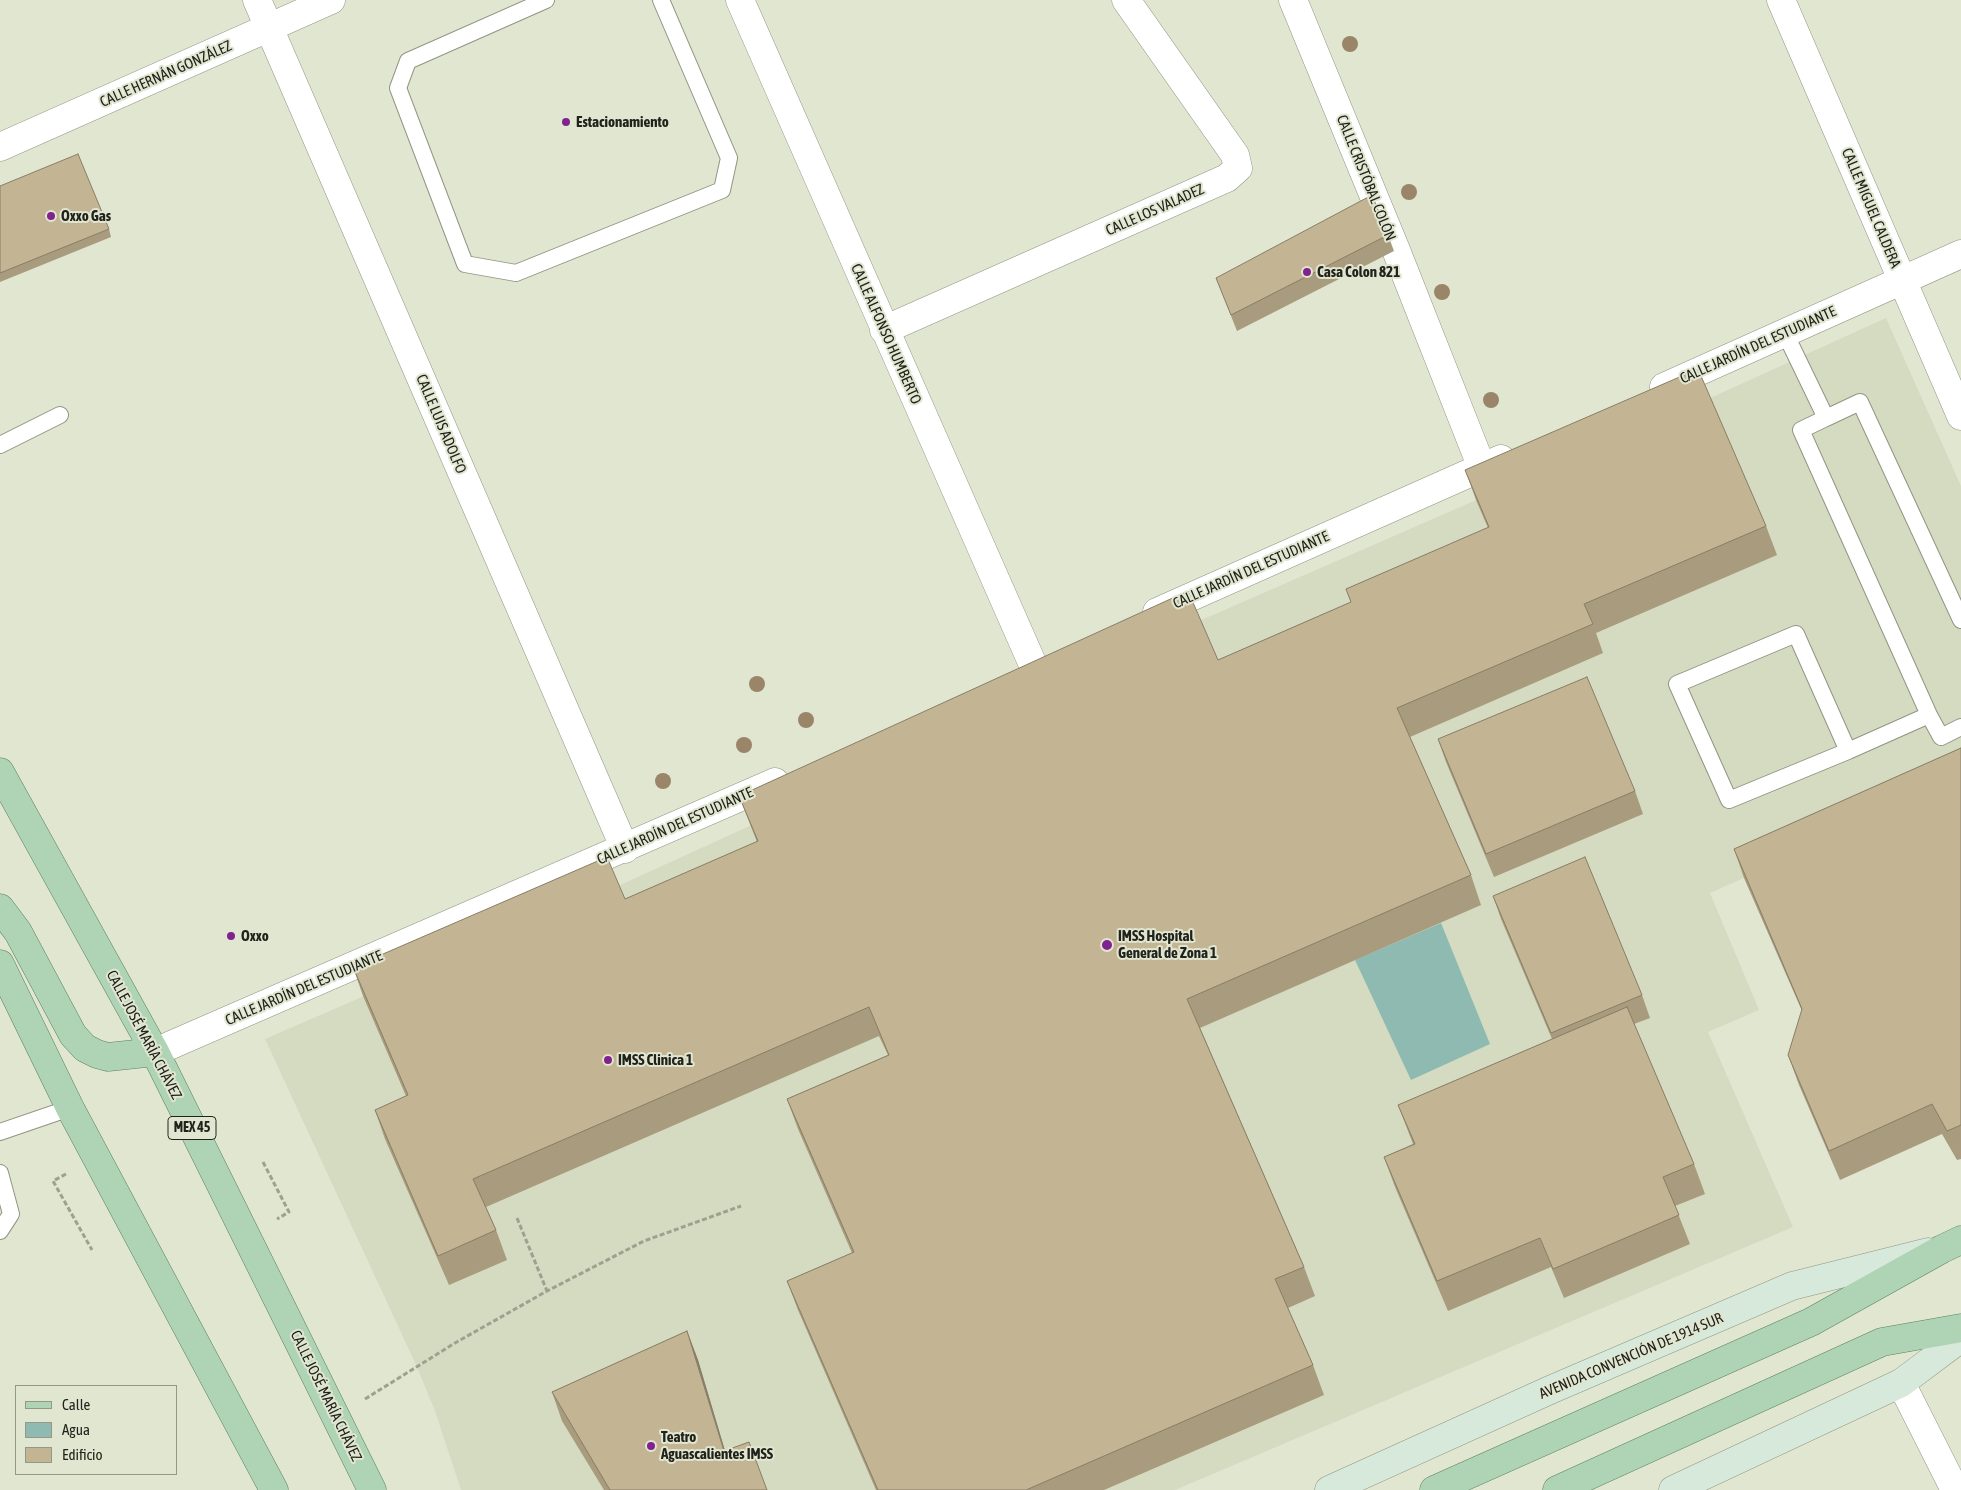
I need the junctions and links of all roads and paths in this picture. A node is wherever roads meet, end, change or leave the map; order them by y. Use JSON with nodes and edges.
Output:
{"nodes":[{"id":1,"x":257,"y":0,"type":"edge"},
{"id":2,"x":331,"y":0,"type":"edge"},
{"id":3,"x":546,"y":0,"type":"edge"},
{"id":4,"x":661,"y":0,"type":"edge"},
{"id":5,"x":740,"y":0,"type":"edge"},
{"id":6,"x":1126,"y":0,"type":"edge"},
{"id":7,"x":1293,"y":0,"type":"edge"},
{"id":8,"x":1781,"y":0,"type":"edge"},
{"id":9,"x":269,"y":28,"type":"junction"},
{"id":10,"x":0,"y":147,"type":"edge"},
{"id":11,"x":1961,"y":254,"type":"edge"},
{"id":12,"x":1902,"y":281,"type":"junction"},
{"id":13,"x":884,"y":330,"type":"junction"},
{"id":14,"x":1785,"y":333,"type":"junction"},
{"id":15,"x":1643,"y":396,"type":"edge"},
{"id":16,"x":60,"y":415,"type":"dead end"},
{"id":17,"x":1961,"y":416,"type":"edge"},
{"id":18,"x":1826,"y":418,"type":"junction"},
{"id":19,"x":0,"y":445,"type":"edge"},
{"id":20,"x":1527,"y":448,"type":"edge"},
{"id":21,"x":1482,"y":468,"type":"junction"},
{"id":22,"x":1961,"y":620,"type":"edge"},
{"id":23,"x":1132,"y":623,"type":"edge"},
{"id":24,"x":1060,"y":655,"type":"edge"},
{"id":25,"x":1929,"y":714,"type":"junction"},
{"id":26,"x":1961,"y":727,"type":"edge"},
{"id":27,"x":1848,"y":751,"type":"junction"},
{"id":28,"x":0,"y":772,"type":"edge"},
{"id":29,"x":798,"y":772,"type":"edge"},
{"id":30,"x":625,"y":849,"type":"junction"},
{"id":31,"x":0,"y":908,"type":"edge"},
{"id":32,"x":0,"y":964,"type":"edge"},
{"id":33,"x":155,"y":1052,"type":"junction"},
{"id":34,"x":70,"y":1108,"type":"junction"},
{"id":35,"x":0,"y":1132,"type":"edge"},
{"id":36,"x":263,"y":1162,"type":"dead end"},
{"id":37,"x":0,"y":1173,"type":"edge"},
{"id":38,"x":53,"y":1180,"type":"dead end"},
{"id":39,"x":742,"y":1206,"type":"dead end"},
{"id":40,"x":289,"y":1212,"type":"dead end"},
{"id":41,"x":518,"y":1218,"type":"dead end"},
{"id":42,"x":0,"y":1232,"type":"edge"},
{"id":43,"x":1951,"y":1244,"type":"edge"},
{"id":44,"x":92,"y":1250,"type":"dead end"},
{"id":45,"x":547,"y":1291,"type":"junction"},
{"id":46,"x":1961,"y":1328,"type":"edge"},
{"id":47,"x":1961,"y":1338,"type":"edge"},
{"id":48,"x":1901,"y":1384,"type":"junction"},
{"id":49,"x":336,"y":1416,"type":"junction"},
{"id":50,"x":274,"y":1490,"type":"edge"},
{"id":51,"x":372,"y":1490,"type":"edge"},
{"id":52,"x":1329,"y":1490,"type":"edge"},
{"id":53,"x":1434,"y":1490,"type":"edge"},
{"id":54,"x":1557,"y":1490,"type":"edge"},
{"id":55,"x":1673,"y":1490,"type":"edge"},
{"id":56,"x":1955,"y":1490,"type":"edge"}],
"edges":[{"from":1,"to":9,"type":"street","name":"CALLE LUIS ADOLFO"},
{"from":2,"to":9,"type":"street","name":"CALLE HERNÁN GONZÁLEZ"},
{"from":3,"to":4,"type":"lane"},
{"from":5,"to":13,"type":"street","name":"CALLE ALFONSO HUMBERTO"},
{"from":6,"to":13,"type":"street","name":"CALLE LOS VALADEZ"},
{"from":7,"to":21,"type":"street","name":"CALLE CRISTÓBAL COLÓN"},
{"from":8,"to":12,"type":"street","name":"CALLE MIGUEL CALDERA"},
{"from":9,"to":10,"type":"street","name":"CALLE HERNÁN GONZÁLEZ"},
{"from":9,"to":30,"type":"street","name":"CALLE LUIS ADOLFO"},
{"from":11,"to":12,"type":"street","name":"CALLE JARDÍN DEL ESTUDIANTE"},
{"from":12,"to":14,"type":"street","name":"CALLE JARDÍN DEL ESTUDIANTE"},
{"from":12,"to":17,"type":"street","name":"CALLE MIGUEL CALDERA"},
{"from":13,"to":24,"type":"street","name":"CALLE ALFONSO HUMBERTO"},
{"from":14,"to":15,"type":"street","name":"CALLE JARDÍN DEL ESTUDIANTE"},
{"from":14,"to":18,"type":"lane"},
{"from":16,"to":19,"type":"lane"},
{"from":18,"to":22,"type":"lane"},
{"from":18,"to":25,"type":"lane"},
{"from":20,"to":21,"type":"street","name":"CALLE JARDÍN DEL ESTUDIANTE"},
{"from":21,"to":23,"type":"street","name":"CALLE JARDÍN DEL ESTUDIANTE"},
{"from":25,"to":26,"type":"lane"},
{"from":25,"to":27,"type":"lane"},
{"from":27,"to":27,"type":"lane"},
{"from":28,"to":33,"type":"main road","name":"CALLE JOSÉ MARÍA CHÁVEZ","number":"MEX 45"},
{"from":29,"to":30,"type":"street","name":"CALLE JARDÍN DEL ESTUDIANTE"},
{"from":30,"to":33,"type":"street","name":"CALLE JARDÍN DEL ESTUDIANTE"},
{"from":31,"to":33,"type":"main road"},
{"from":32,"to":34,"type":"main road"},
{"from":33,"to":49,"type":"main road","name":"CALLE JOSÉ MARÍA CHÁVEZ","number":"MEX 45"},
{"from":34,"to":35,"type":"lane"},
{"from":34,"to":50,"type":"main road"},
{"from":36,"to":40,"type":"path"},
{"from":37,"to":42,"type":"lane"},
{"from":38,"to":44,"type":"path"},
{"from":39,"to":45,"type":"path"},
{"from":41,"to":45,"type":"path"},
{"from":43,"to":52,"type":"street","name":"AVENIDA CONVENCIÓN DE 1914 SUR"},
{"from":43,"to":53,"type":"main road","name":"AVENIDA CONVENCIÓN DE 1914 SUR"},
{"from":45,"to":49,"type":"path"},
{"from":46,"to":54,"type":"main road"},
{"from":47,"to":48,"type":"street"},
{"from":48,"to":55,"type":"street"},
{"from":48,"to":56,"type":"street"},
{"from":49,"to":51,"type":"main road","name":"CALLE JOSÉ MARÍA CHÁVEZ","number":"MEX 45"}]}
